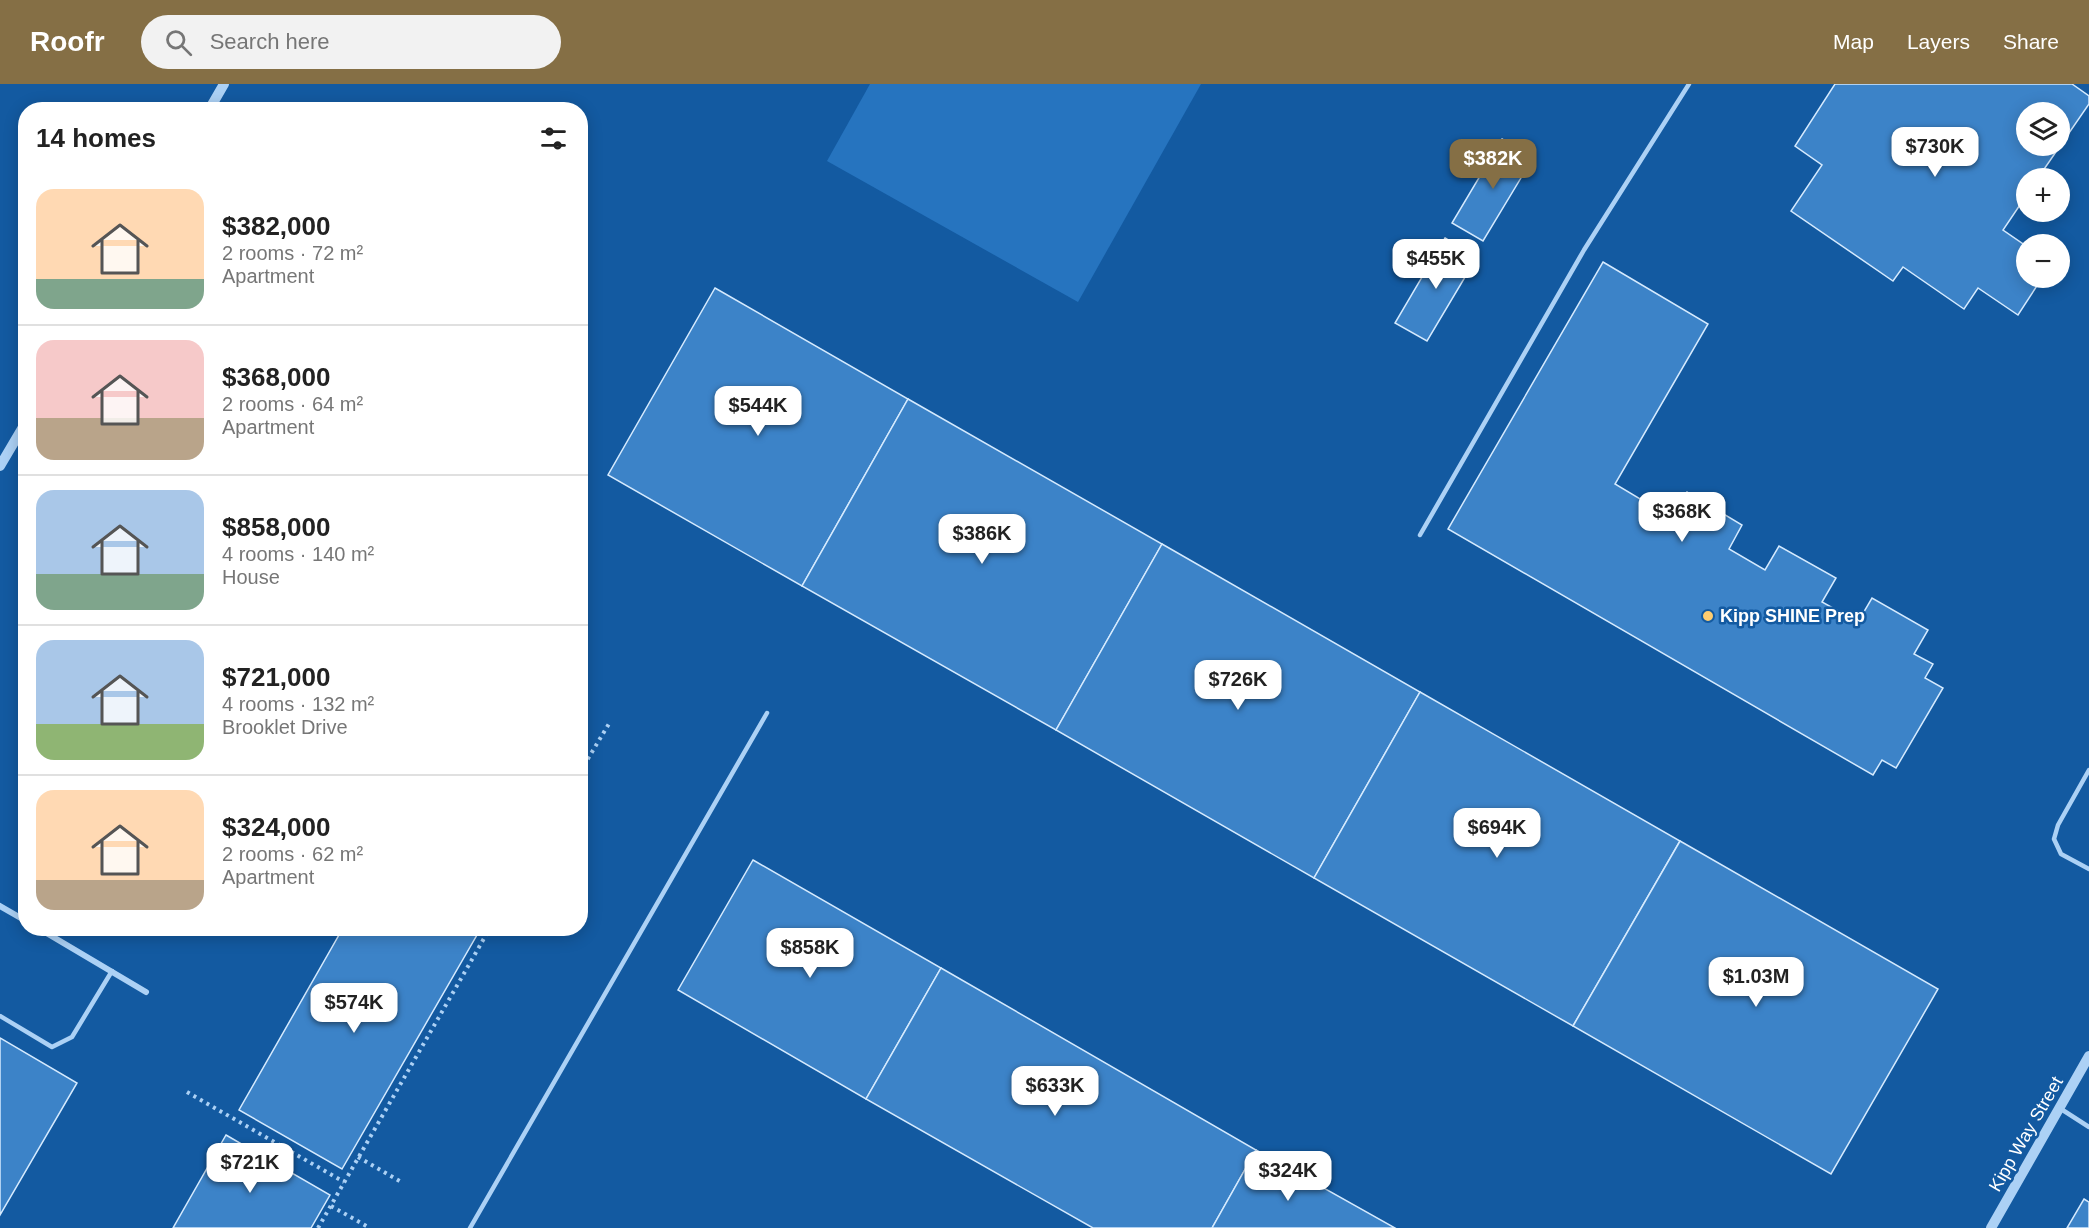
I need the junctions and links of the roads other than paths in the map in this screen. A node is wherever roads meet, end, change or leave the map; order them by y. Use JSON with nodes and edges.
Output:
{"nodes":[{"id":1,"x":224,"y":84,"type":"edge"},
{"id":2,"x":1689,"y":84,"type":"edge"},
{"id":3,"x":213,"y":102,"type":"edge"},
{"id":4,"x":18,"y":436,"type":"edge"},
{"id":5,"x":0,"y":466,"type":"edge"},
{"id":6,"x":1419,"y":535,"type":"dead end"},
{"id":7,"x":767,"y":713,"type":"dead end"},
{"id":8,"x":2089,"y":770,"type":"edge"},
{"id":9,"x":2089,"y":869,"type":"edge"},
{"id":10,"x":0,"y":906,"type":"edge"},
{"id":11,"x":18,"y":916,"type":"edge"},
{"id":12,"x":52,"y":936,"type":"edge"},
{"id":13,"x":112,"y":971,"type":"junction"},
{"id":14,"x":146,"y":992,"type":"dead end"},
{"id":15,"x":0,"y":1016,"type":"edge"},
{"id":16,"x":2089,"y":1056,"type":"edge"},
{"id":17,"x":2059,"y":1108,"type":"junction"},
{"id":18,"x":2089,"y":1127,"type":"edge"},
{"id":19,"x":470,"y":1228,"type":"edge"},
{"id":20,"x":1991,"y":1228,"type":"edge"}],
"edges":[{"from":1,"to":3,"type":"street"},
{"from":2,"to":6,"type":"lane"},
{"from":4,"to":5,"type":"street"},
{"from":7,"to":19,"type":"lane"},
{"from":8,"to":9,"type":"lane"},
{"from":10,"to":11,"type":"street"},
{"from":12,"to":13,"type":"street"},
{"from":13,"to":14,"type":"street"},
{"from":13,"to":15,"type":"lane"},
{"from":16,"to":17,"type":"street","name":"Kipp Way Street"},
{"from":17,"to":18,"type":"lane"},
{"from":17,"to":20,"type":"street","name":"Kipp Way Street"}]}
